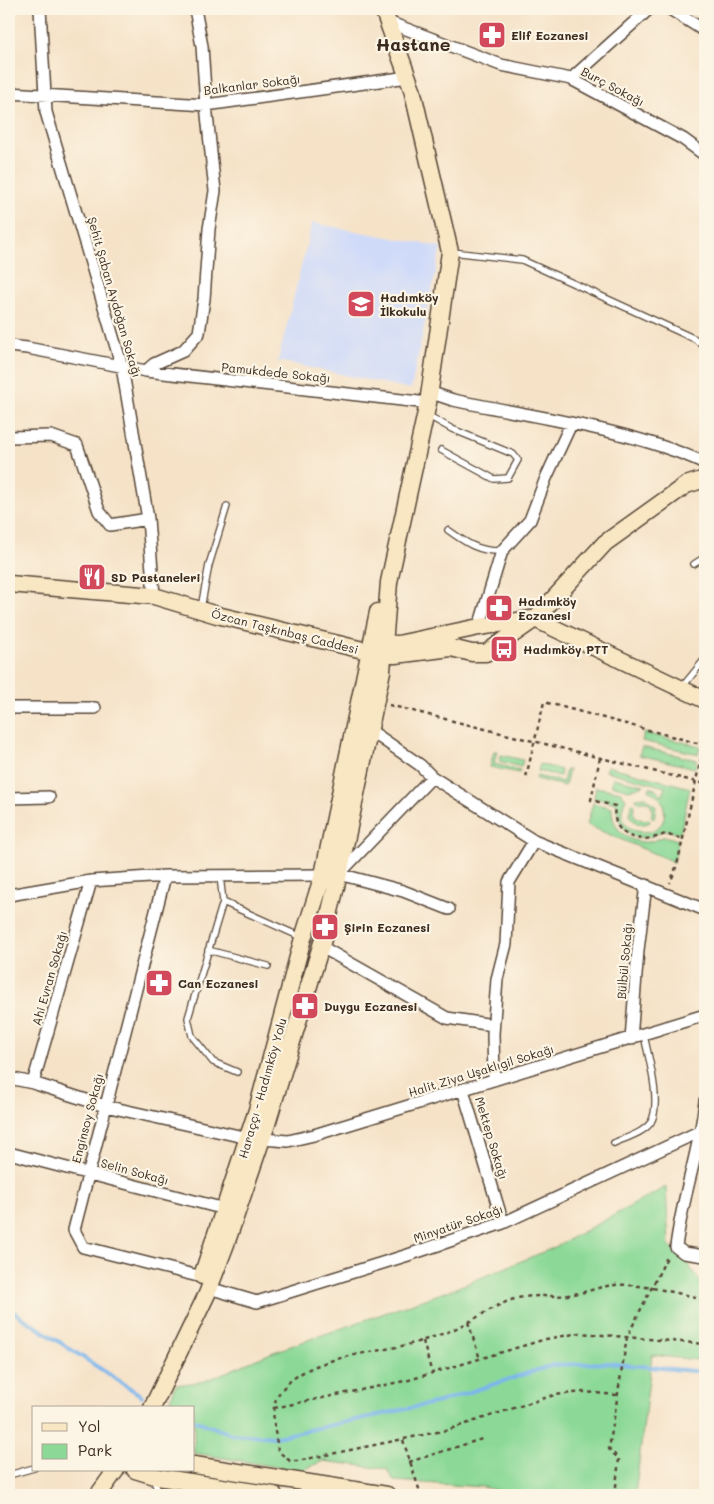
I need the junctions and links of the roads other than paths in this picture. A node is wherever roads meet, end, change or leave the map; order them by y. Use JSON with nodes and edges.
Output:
{"nodes":[{"id":1,"x":40,"y":9,"type":"edge"},
{"id":2,"x":195,"y":9,"type":"edge"},
{"id":3,"x":649,"y":9,"type":"edge"},
{"id":4,"x":670,"y":9,"type":"edge"},
{"id":5,"x":386,"y":15,"type":"edge"},
{"id":6,"x":705,"y":31,"type":"edge"},
{"id":7,"x":408,"y":77,"type":"junction"},
{"id":8,"x":571,"y":80,"type":"junction"},
{"id":9,"x":9,"y":93,"type":"edge"},
{"id":10,"x":45,"y":94,"type":"junction"},
{"id":11,"x":206,"y":105,"type":"junction"},
{"id":12,"x":705,"y":155,"type":"edge"},
{"id":13,"x":450,"y":252,"type":"junction"},
{"id":14,"x":705,"y":334,"type":"edge"},
{"id":15,"x":703,"y":345,"type":"edge"},
{"id":16,"x":9,"y":346,"type":"edge"},
{"id":17,"x":122,"y":367,"type":"junction"},
{"id":18,"x":146,"y":371,"type":"junction"},
{"id":19,"x":427,"y":403,"type":"junction"},
{"id":20,"x":571,"y":424,"type":"junction"},
{"id":21,"x":9,"y":437,"type":"edge"},
{"id":22,"x":441,"y":450,"type":"dead end"},
{"id":23,"x":705,"y":463,"type":"edge"},
{"id":24,"x":705,"y":479,"type":"edge"},
{"id":25,"x":227,"y":506,"type":"dead end"},
{"id":26,"x":148,"y":519,"type":"junction"},
{"id":27,"x":448,"y":530,"type":"dead end"},
{"id":28,"x":502,"y":551,"type":"junction"},
{"id":29,"x":705,"y":557,"type":"edge"},
{"id":30,"x":694,"y":564,"type":"dead end"},
{"id":31,"x":9,"y":584,"type":"edge"},
{"id":32,"x":154,"y":596,"type":"junction"},
{"id":33,"x":200,"y":609,"type":"junction"},
{"id":34,"x":535,"y":618,"type":"junction"},
{"id":35,"x":479,"y":627,"type":"junction"},
{"id":36,"x":378,"y":648,"type":"junction"},
{"id":37,"x":705,"y":659,"type":"edge"},
{"id":38,"x":682,"y":688,"type":"junction"},
{"id":39,"x":705,"y":700,"type":"edge"},
{"id":40,"x":9,"y":708,"type":"edge"},
{"id":41,"x":95,"y":708,"type":"dead end"},
{"id":42,"x":368,"y":729,"type":"junction"},
{"id":43,"x":432,"y":777,"type":"junction"},
{"id":44,"x":49,"y":797,"type":"dead end"},
{"id":45,"x":9,"y":798,"type":"edge"},
{"id":46,"x":534,"y":841,"type":"junction"},
{"id":47,"x":323,"y":874,"type":"junction"},
{"id":48,"x":339,"y":874,"type":"junction"},
{"id":49,"x":165,"y":876,"type":"junction"},
{"id":50,"x":220,"y":876,"type":"junction"},
{"id":51,"x":92,"y":881,"type":"junction"},
{"id":52,"x":646,"y":885,"type":"junction"},
{"id":53,"x":9,"y":895,"type":"edge"},
{"id":54,"x":223,"y":902,"type":"junction"},
{"id":55,"x":449,"y":908,"type":"dead end"},
{"id":56,"x":705,"y":910,"type":"edge"},
{"id":57,"x":303,"y":938,"type":"junction"},
{"id":58,"x":320,"y":946,"type":"junction"},
{"id":59,"x":208,"y":950,"type":"junction"},
{"id":60,"x":268,"y":966,"type":"dead end"},
{"id":61,"x":705,"y":1014,"type":"edge"},
{"id":62,"x":493,"y":1025,"type":"junction"},
{"id":63,"x":644,"y":1035,"type":"junction"},
{"id":64,"x":631,"y":1039,"type":"junction"},
{"id":65,"x":236,"y":1072,"type":"dead end"},
{"id":66,"x":9,"y":1078,"type":"edge"},
{"id":67,"x":494,"y":1080,"type":"junction"},
{"id":68,"x":33,"y":1083,"type":"junction"},
{"id":69,"x":463,"y":1090,"type":"junction"},
{"id":70,"x":705,"y":1101,"type":"edge"},
{"id":71,"x":105,"y":1106,"type":"junction"},
{"id":72,"x":704,"y":1129,"type":"edge"},
{"id":73,"x":255,"y":1138,"type":"junction"},
{"id":74,"x":614,"y":1143,"type":"dead end"},
{"id":75,"x":9,"y":1153,"type":"edge"},
{"id":76,"x":88,"y":1173,"type":"junction"},
{"id":77,"x":225,"y":1209,"type":"junction"},
{"id":78,"x":503,"y":1223,"type":"junction"},
{"id":79,"x":705,"y":1256,"type":"edge"},
{"id":80,"x":206,"y":1282,"type":"junction"},
{"id":81,"x":153,"y":1406,"type":"edge"},
{"id":82,"x":195,"y":1465,"type":"edge"},
{"id":83,"x":32,"y":1469,"type":"edge"},
{"id":84,"x":115,"y":1472,"type":"edge"},
{"id":85,"x":141,"y":1472,"type":"edge"},
{"id":86,"x":9,"y":1475,"type":"edge"},
{"id":87,"x":151,"y":1475,"type":"junction"},
{"id":88,"x":98,"y":1495,"type":"edge"},
{"id":89,"x":170,"y":1495,"type":"edge"},
{"id":90,"x":274,"y":1495,"type":"edge"},
{"id":91,"x":387,"y":1495,"type":"edge"}],
"edges":[{"from":1,"to":10,"type":"street","name":"Şehit Şaban Aydoğan Sokağı"},
{"from":2,"to":11,"type":"street"},
{"from":3,"to":8,"type":"street"},
{"from":4,"to":6,"type":"street"},
{"from":5,"to":7,"type":"main road"},
{"from":5,"to":8,"type":"street","name":"Burç Sokağı"},
{"from":7,"to":11,"type":"street","name":"Balkanlar Sokağı"},
{"from":7,"to":13,"type":"main road"},
{"from":8,"to":12,"type":"street","name":"Burç Sokağı"},
{"from":9,"to":10,"type":"street","name":"Balkanlar Sokağı"},
{"from":10,"to":11,"type":"street","name":"Balkanlar Sokağı"},
{"from":10,"to":17,"type":"street","name":"Şehit Şaban Aydoğan Sokağı"},
{"from":11,"to":18,"type":"street"},
{"from":13,"to":15,"type":"lane"},
{"from":13,"to":19,"type":"main road"},
{"from":14,"to":15,"type":"lane"},
{"from":16,"to":17,"type":"street","name":"Pamukdede Sokağı"},
{"from":17,"to":18,"type":"street","name":"Pamukdede Sokağı"},
{"from":17,"to":26,"type":"street","name":"Şehit Şaban Aydoğan Sokağı"},
{"from":18,"to":19,"type":"street","name":"Pamukdede Sokağı"},
{"from":19,"to":20,"type":"street","name":"Pamukdede Sokağı"},
{"from":19,"to":22,"type":"lane"},
{"from":19,"to":36,"type":"main road"},
{"from":20,"to":23,"type":"street","name":"Pamukdede Sokağı"},
{"from":20,"to":28,"type":"street"},
{"from":21,"to":26,"type":"street"},
{"from":24,"to":34,"type":"main road"},
{"from":25,"to":33,"type":"lane"},
{"from":26,"to":32,"type":"street","name":"Şehit Şaban Aydoğan Sokağı"},
{"from":27,"to":28,"type":"lane"},
{"from":28,"to":35,"type":"street"},
{"from":29,"to":30,"type":"lane"},
{"from":31,"to":32,"type":"main road","name":"Özcan Taşkınbaş Caddesi"},
{"from":32,"to":33,"type":"main road","name":"Özcan Taşkınbaş Caddesi"},
{"from":33,"to":36,"type":"main road","name":"Özcan Taşkınbaş Caddesi"},
{"from":34,"to":35,"type":"main road"},
{"from":34,"to":36,"type":"main road"},
{"from":34,"to":38,"type":"main road"},
{"from":35,"to":36,"type":"main road"},
{"from":36,"to":42,"type":"main road"},
{"from":36,"to":47,"type":"main road","name":"Haraççı - Hadımköy Yolu"},
{"from":37,"to":38,"type":"lane"},
{"from":38,"to":39,"type":"main road"},
{"from":40,"to":41,"type":"street"},
{"from":42,"to":43,"type":"street"},
{"from":42,"to":48,"type":"main road"},
{"from":43,"to":46,"type":"street"},
{"from":43,"to":48,"type":"street"},
{"from":44,"to":45,"type":"street"},
{"from":46,"to":52,"type":"street"},
{"from":46,"to":62,"type":"street"},
{"from":47,"to":48,"type":"main road"},
{"from":47,"to":50,"type":"street"},
{"from":47,"to":57,"type":"main road","name":"Haraççı - Hadımköy Yolu"},
{"from":48,"to":55,"type":"street"},
{"from":48,"to":58,"type":"main road"},
{"from":49,"to":50,"type":"street"},
{"from":49,"to":51,"type":"street"},
{"from":49,"to":71,"type":"street","name":"Enginsoy Sokağı"},
{"from":50,"to":54,"type":"lane"},
{"from":51,"to":53,"type":"street"},
{"from":51,"to":68,"type":"street","name":"Ahi Evran Sokağı"},
{"from":52,"to":56,"type":"street"},
{"from":52,"to":64,"type":"street","name":"Bülbül Sokağı"},
{"from":54,"to":57,"type":"lane"},
{"from":54,"to":59,"type":"lane"},
{"from":57,"to":73,"type":"main road","name":"Haraççı - Hadımköy Yolu"},
{"from":58,"to":62,"type":"street"},
{"from":58,"to":73,"type":"main road"},
{"from":59,"to":60,"type":"lane"},
{"from":59,"to":65,"type":"lane"},
{"from":61,"to":63,"type":"street","name":"Halit Ziya Uşaklıgil Sokağı"},
{"from":62,"to":67,"type":"street"},
{"from":63,"to":64,"type":"street","name":"Halit Ziya Uşaklıgil Sokağı"},
{"from":63,"to":74,"type":"lane"},
{"from":64,"to":67,"type":"street","name":"Halit Ziya Uşaklıgil Sokağı"},
{"from":66,"to":68,"type":"street","name":"Halit Ziya Uşaklıgil Sokağı"},
{"from":67,"to":69,"type":"street","name":"Halit Ziya Uşaklıgil Sokağı"},
{"from":68,"to":71,"type":"street","name":"Halit Ziya Uşaklıgil Sokağı"},
{"from":69,"to":73,"type":"street","name":"Halit Ziya Uşaklıgil Sokağı"},
{"from":69,"to":78,"type":"street","name":"Mektep Sokağı"},
{"from":70,"to":72,"type":"street"},
{"from":71,"to":73,"type":"street","name":"Halit Ziya Uşaklıgil Sokağı"},
{"from":71,"to":76,"type":"street","name":"Enginsoy Sokağı"},
{"from":72,"to":78,"type":"street","name":"Minyatür Sokağı"},
{"from":72,"to":79,"type":"street"},
{"from":73,"to":77,"type":"main road","name":"Haraççı - Hadımköy Yolu"},
{"from":73,"to":80,"type":"main road"},
{"from":75,"to":76,"type":"street","name":"Selin Sokağı"},
{"from":76,"to":77,"type":"street","name":"Selin Sokağı"},
{"from":76,"to":80,"type":"street","name":"Enginsoy Sokağı"},
{"from":77,"to":80,"type":"main road","name":"Haraççı - Hadımköy Yolu"},
{"from":78,"to":80,"type":"street","name":"Minyatür Sokağı"},
{"from":80,"to":81,"type":"main road","name":"Haraççı - Hadımköy Yolu"},
{"from":82,"to":91,"type":"main road"},
{"from":83,"to":86,"type":"lane"},
{"from":84,"to":88,"type":"main road"},
{"from":85,"to":87,"type":"main road"},
{"from":87,"to":89,"type":"lane"},
{"from":87,"to":90,"type":"main road"}]}
